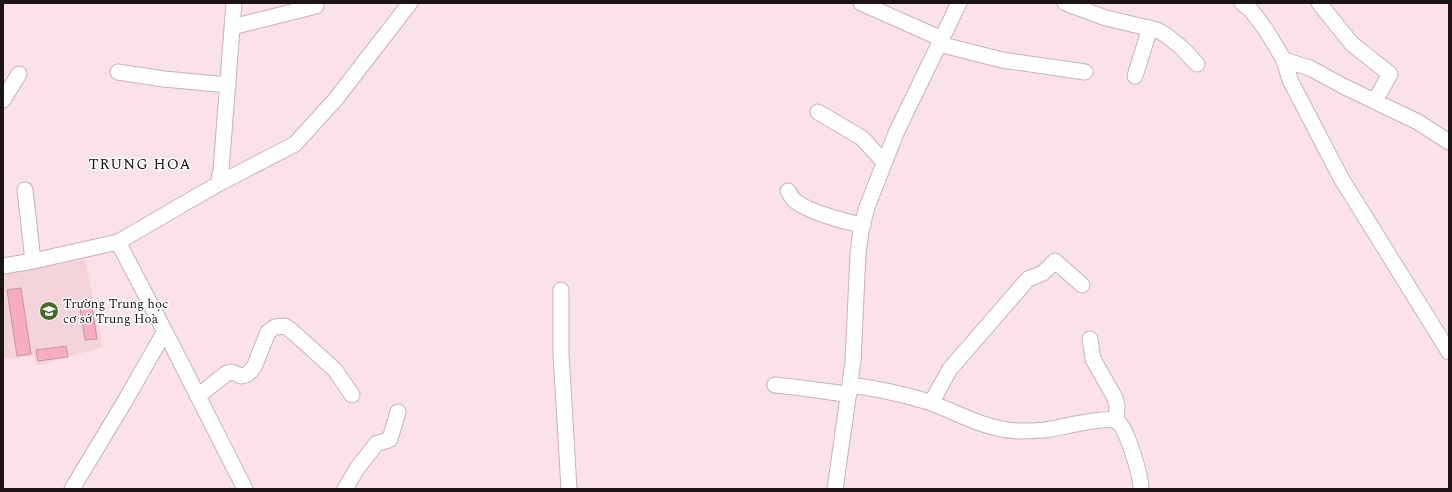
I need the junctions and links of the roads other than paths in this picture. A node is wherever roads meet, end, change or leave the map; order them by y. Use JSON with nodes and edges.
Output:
{"nodes":[{"id":1,"x":234,"y":3,"type":"edge"},
{"id":2,"x":410,"y":3,"type":"edge"},
{"id":3,"x":861,"y":3,"type":"edge"},
{"id":4,"x":959,"y":3,"type":"edge"},
{"id":5,"x":1065,"y":3,"type":"edge"},
{"id":6,"x":1319,"y":3,"type":"edge"},
{"id":7,"x":316,"y":6,"type":"dead end"},
{"id":8,"x":1253,"y":6,"type":"edge"},
{"id":9,"x":232,"y":27,"type":"junction"},
{"id":10,"x":1150,"y":28,"type":"junction"},
{"id":11,"x":941,"y":42,"type":"junction"},
{"id":12,"x":1284,"y":60,"type":"junction"},
{"id":13,"x":1197,"y":64,"type":"dead end"},
{"id":14,"x":118,"y":72,"type":"dead end"},
{"id":15,"x":1085,"y":72,"type":"dead end"},
{"id":16,"x":19,"y":74,"type":"dead end"},
{"id":17,"x":1135,"y":76,"type":"dead end"},
{"id":18,"x":228,"y":85,"type":"junction"},
{"id":19,"x":3,"y":100,"type":"edge"},
{"id":20,"x":1375,"y":101,"type":"junction"},
{"id":21,"x":818,"y":112,"type":"dead end"},
{"id":22,"x":1449,"y":142,"type":"edge"},
{"id":23,"x":884,"y":162,"type":"junction"},
{"id":24,"x":218,"y":184,"type":"junction"},
{"id":25,"x":25,"y":190,"type":"dead end"},
{"id":26,"x":788,"y":191,"type":"dead end"},
{"id":27,"x":863,"y":225,"type":"junction"},
{"id":28,"x":118,"y":242,"type":"junction"},
{"id":29,"x":32,"y":261,"type":"junction"},
{"id":30,"x":3,"y":266,"type":"edge"},
{"id":31,"x":1082,"y":285,"type":"dead end"},
{"id":32,"x":561,"y":290,"type":"dead end"},
{"id":33,"x":165,"y":331,"type":"junction"},
{"id":34,"x":1090,"y":339,"type":"dead end"},
{"id":35,"x":1449,"y":352,"type":"edge"},
{"id":36,"x":775,"y":385,"type":"dead end"},
{"id":37,"x":850,"y":389,"type":"junction"},
{"id":38,"x":198,"y":396,"type":"junction"},
{"id":39,"x":352,"y":396,"type":"dead end"},
{"id":40,"x":931,"y":403,"type":"junction"},
{"id":41,"x":398,"y":412,"type":"dead end"},
{"id":42,"x":1116,"y":421,"type":"junction"},
{"id":43,"x":72,"y":489,"type":"edge"},
{"id":44,"x":245,"y":489,"type":"edge"},
{"id":45,"x":345,"y":489,"type":"edge"},
{"id":46,"x":569,"y":489,"type":"edge"},
{"id":47,"x":835,"y":489,"type":"edge"},
{"id":48,"x":1141,"y":489,"type":"edge"}],
"edges":[{"from":1,"to":9,"type":"street"},
{"from":2,"to":24,"type":"street"},
{"from":3,"to":11,"type":"street"},
{"from":4,"to":11,"type":"street"},
{"from":5,"to":10,"type":"street"},
{"from":6,"to":20,"type":"street"},
{"from":7,"to":9,"type":"street"},
{"from":8,"to":12,"type":"street"},
{"from":9,"to":18,"type":"street"},
{"from":10,"to":13,"type":"street"},
{"from":10,"to":17,"type":"street"},
{"from":11,"to":15,"type":"street"},
{"from":11,"to":23,"type":"street"},
{"from":12,"to":20,"type":"street"},
{"from":12,"to":35,"type":"street"},
{"from":14,"to":18,"type":"street"},
{"from":16,"to":19,"type":"street"},
{"from":18,"to":24,"type":"street"},
{"from":20,"to":22,"type":"street"},
{"from":21,"to":23,"type":"street"},
{"from":23,"to":27,"type":"street"},
{"from":24,"to":28,"type":"street"},
{"from":25,"to":29,"type":"street"},
{"from":26,"to":27,"type":"street"},
{"from":27,"to":37,"type":"street"},
{"from":28,"to":29,"type":"street"},
{"from":28,"to":33,"type":"street"},
{"from":29,"to":30,"type":"street"},
{"from":31,"to":40,"type":"street"},
{"from":32,"to":46,"type":"street"},
{"from":33,"to":38,"type":"street"},
{"from":33,"to":43,"type":"street"},
{"from":34,"to":42,"type":"street"},
{"from":36,"to":37,"type":"street"},
{"from":37,"to":40,"type":"street"},
{"from":37,"to":47,"type":"street"},
{"from":38,"to":39,"type":"street"},
{"from":38,"to":44,"type":"street"},
{"from":40,"to":42,"type":"street"},
{"from":41,"to":45,"type":"street"},
{"from":42,"to":48,"type":"street"}]}
